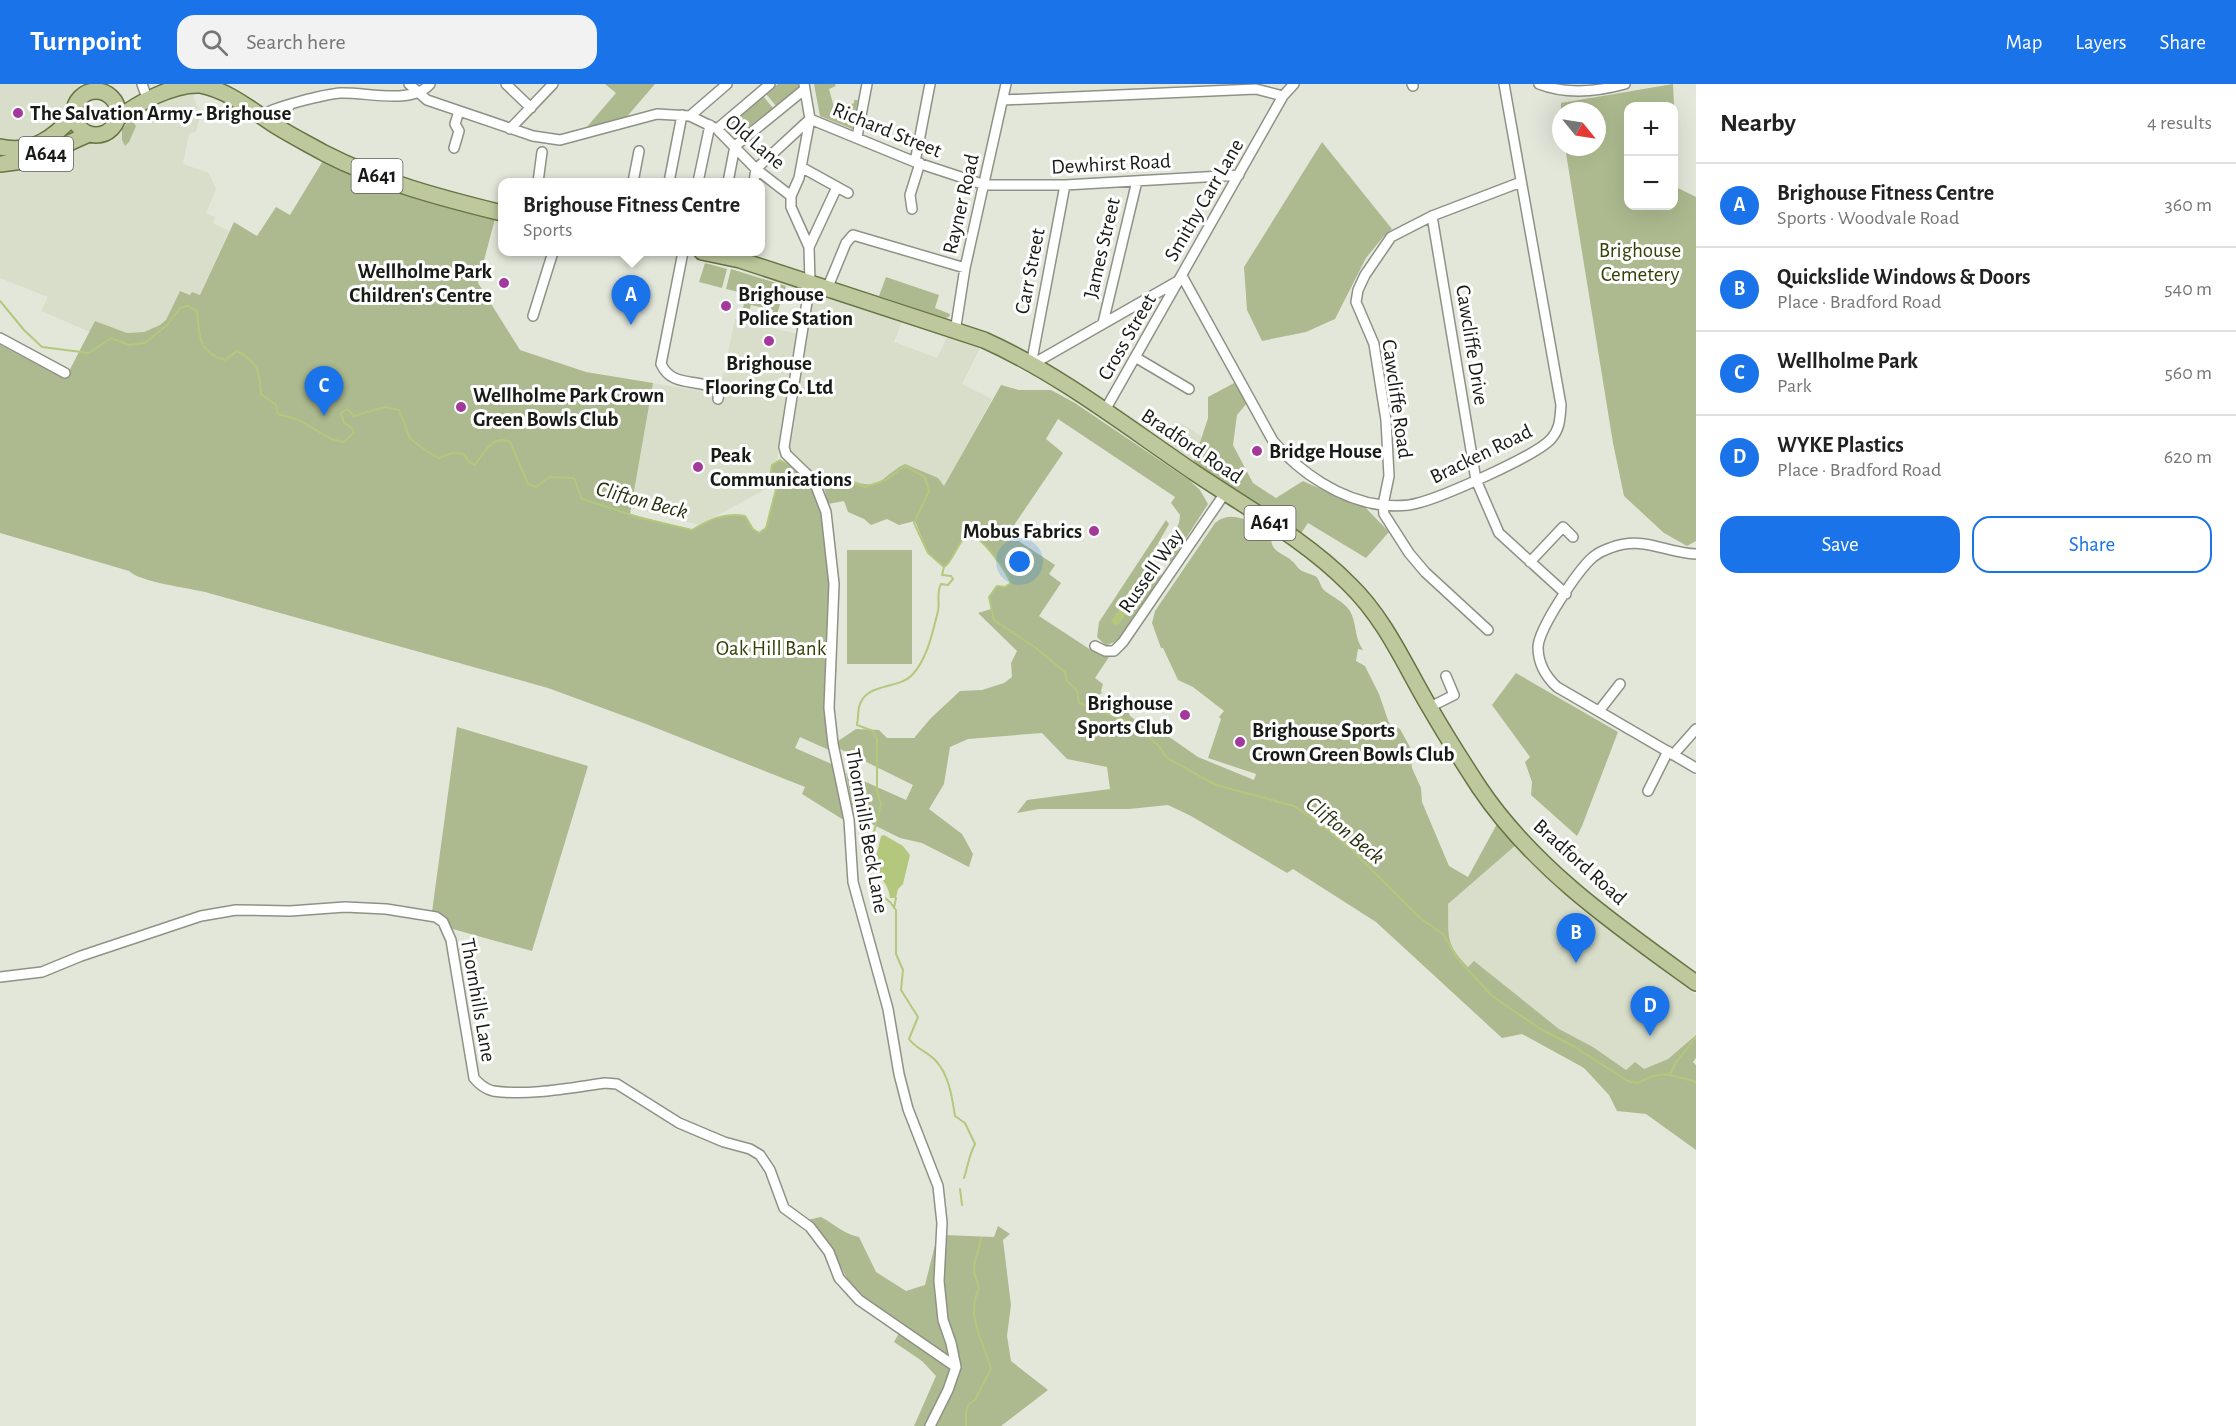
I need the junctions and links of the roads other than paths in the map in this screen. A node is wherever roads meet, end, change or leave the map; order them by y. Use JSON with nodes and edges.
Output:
{"nodes":[{"id":1,"x":79,"y":84,"type":"edge"},
{"id":2,"x":198,"y":84,"type":"edge"},
{"id":3,"x":409,"y":84,"type":"edge"},
{"id":4,"x":430,"y":84,"type":"edge"},
{"id":5,"x":506,"y":84,"type":"edge"},
{"id":6,"x":553,"y":84,"type":"edge"},
{"id":7,"x":727,"y":84,"type":"edge"},
{"id":8,"x":770,"y":84,"type":"edge"},
{"id":9,"x":867,"y":84,"type":"edge"},
{"id":10,"x":930,"y":84,"type":"edge"},
{"id":11,"x":1006,"y":84,"type":"edge"},
{"id":12,"x":1105,"y":84,"type":"edge"},
{"id":13,"x":1294,"y":84,"type":"edge"},
{"id":14,"x":1504,"y":84,"type":"edge"},
{"id":15,"x":1539,"y":84,"type":"edge"},
{"id":16,"x":1619,"y":85,"type":"edge"},
{"id":17,"x":223,"y":87,"type":"edge"},
{"id":18,"x":805,"y":87,"type":"edge"},
{"id":19,"x":102,"y":90,"type":"edge"},
{"id":20,"x":418,"y":93,"type":"junction"},
{"id":21,"x":143,"y":94,"type":"edge"},
{"id":22,"x":1106,"y":95,"type":"junction"},
{"id":23,"x":1283,"y":96,"type":"junction"},
{"id":24,"x":1002,"y":99,"type":"junction"},
{"id":25,"x":290,"y":105,"type":"junction"},
{"id":26,"x":75,"y":108,"type":"junction"},
{"id":27,"x":531,"y":108,"type":"junction"},
{"id":28,"x":459,"y":111,"type":"junction"},
{"id":29,"x":261,"y":116,"type":"junction"},
{"id":30,"x":686,"y":116,"type":"junction"},
{"id":31,"x":117,"y":119,"type":"junction"},
{"id":32,"x":810,"y":119,"type":"junction"},
{"id":33,"x":275,"y":125,"type":"junction"},
{"id":34,"x":714,"y":127,"type":"junction"},
{"id":35,"x":510,"y":129,"type":"junction"},
{"id":36,"x":89,"y":134,"type":"junction"},
{"id":37,"x":857,"y":137,"type":"junction"},
{"id":38,"x":735,"y":146,"type":"junction"},
{"id":39,"x":0,"y":147,"type":"edge"},
{"id":40,"x":454,"y":148,"type":"dead end"},
{"id":41,"x":639,"y":151,"type":"dead end"},
{"id":42,"x":542,"y":152,"type":"dead end"},
{"id":43,"x":918,"y":162,"type":"junction"},
{"id":44,"x":0,"y":164,"type":"edge"},
{"id":45,"x":801,"y":167,"type":"junction"},
{"id":46,"x":756,"y":169,"type":"junction"},
{"id":47,"x":1239,"y":176,"type":"junction"},
{"id":48,"x":539,"y":178,"type":"edge"},
{"id":49,"x":634,"y":178,"type":"edge"},
{"id":50,"x":670,"y":178,"type":"edge"},
{"id":51,"x":699,"y":178,"type":"edge"},
{"id":52,"x":729,"y":178,"type":"edge"},
{"id":53,"x":755,"y":178,"type":"edge"},
{"id":54,"x":1137,"y":181,"type":"junction"},
{"id":55,"x":1521,"y":182,"type":"junction"},
{"id":56,"x":985,"y":185,"type":"junction"},
{"id":57,"x":1065,"y":185,"type":"junction"},
{"id":58,"x":837,"y":187,"type":"junction"},
{"id":59,"x":848,"y":193,"type":"dead end"},
{"id":60,"x":791,"y":196,"type":"junction"},
{"id":61,"x":912,"y":209,"type":"dead end"},
{"id":62,"x":498,"y":212,"type":"edge"},
{"id":63,"x":1432,"y":216,"type":"junction"},
{"id":64,"x":809,"y":247,"type":"junction"},
{"id":65,"x":552,"y":256,"type":"edge"},
{"id":66,"x":682,"y":256,"type":"edge"},
{"id":67,"x":741,"y":256,"type":"edge"},
{"id":68,"x":965,"y":268,"type":"junction"},
{"id":69,"x":1181,"y":277,"type":"junction"},
{"id":70,"x":810,"y":283,"type":"junction"},
{"id":71,"x":827,"y":289,"type":"junction"},
{"id":72,"x":533,"y":316,"type":"dead end"},
{"id":73,"x":1103,"y":323,"type":"junction"},
{"id":74,"x":955,"y":332,"type":"junction"},
{"id":75,"x":0,"y":338,"type":"edge"},
{"id":76,"x":1135,"y":357,"type":"junction"},
{"id":77,"x":1030,"y":365,"type":"junction"},
{"id":78,"x":65,"y":373,"type":"dead end"},
{"id":79,"x":1189,"y":389,"type":"dead end"},
{"id":80,"x":718,"y":399,"type":"dead end"},
{"id":81,"x":1104,"y":412,"type":"junction"},
{"id":82,"x":1476,"y":480,"type":"junction"},
{"id":83,"x":1225,"y":493,"type":"junction"},
{"id":84,"x":1383,"y":505,"type":"junction"},
{"id":85,"x":1573,"y":537,"type":"dead end"},
{"id":86,"x":1696,"y":554,"type":"edge"},
{"id":87,"x":1530,"y":562,"type":"junction"},
{"id":88,"x":1566,"y":594,"type":"junction"},
{"id":89,"x":1488,"y":630,"type":"dead end"},
{"id":90,"x":1095,"y":646,"type":"dead end"},
{"id":91,"x":1446,"y":676,"type":"dead end"},
{"id":92,"x":1620,"y":684,"type":"dead end"},
{"id":93,"x":1430,"y":707,"type":"junction"},
{"id":94,"x":1599,"y":711,"type":"junction"},
{"id":95,"x":1696,"y":729,"type":"edge"},
{"id":96,"x":1671,"y":753,"type":"junction"},
{"id":97,"x":1696,"y":768,"type":"edge"},
{"id":98,"x":1648,"y":791,"type":"dead end"},
{"id":99,"x":0,"y":977,"type":"edge"},
{"id":100,"x":1696,"y":983,"type":"edge"},
{"id":101,"x":956,"y":1366,"type":"junction"},
{"id":102,"x":930,"y":1426,"type":"edge"}],
"edges":[{"from":1,"to":26,"type":"main road"},
{"from":2,"to":17,"type":"main road","number":"A641"},
{"from":2,"to":21,"type":"main road","number":"A641"},
{"from":3,"to":20,"type":"street"},
{"from":4,"to":20,"type":"street"},
{"from":5,"to":27,"type":"street"},
{"from":6,"to":27,"type":"street"},
{"from":7,"to":30,"type":"street"},
{"from":8,"to":34,"type":"street"},
{"from":9,"to":37,"type":"street"},
{"from":10,"to":43,"type":"street"},
{"from":11,"to":24,"type":"street","name":"Rayner Road"},
{"from":12,"to":22,"type":"street"},
{"from":13,"to":23,"type":"street","name":"Smithy Carr Lane"},
{"from":14,"to":55,"type":"street","name":"Bracken Road"},
{"from":15,"to":16,"type":"street"},
{"from":17,"to":29,"type":"main road","number":"A641"},
{"from":18,"to":32,"type":"street"},
{"from":18,"to":38,"type":"street"},
{"from":19,"to":21,"type":"main road"},
{"from":19,"to":26,"type":"main road","number":"A644"},
{"from":19,"to":31,"type":"main road"},
{"from":20,"to":25,"type":"street"},
{"from":20,"to":28,"type":"street","name":"Old Lane"},
{"from":21,"to":31,"type":"main road","number":"A641"},
{"from":22,"to":23,"type":"street"},
{"from":22,"to":24,"type":"street"},
{"from":23,"to":47,"type":"street","name":"Smithy Carr Lane"},
{"from":24,"to":56,"type":"street","name":"Rayner Road"},
{"from":25,"to":29,"type":"street"},
{"from":25,"to":33,"type":"street"},
{"from":26,"to":36,"type":"main road","number":"A644"},
{"from":26,"to":39,"type":"main road","number":"A644"},
{"from":27,"to":35,"type":"street"},
{"from":28,"to":35,"type":"street","name":"Old Lane"},
{"from":28,"to":40,"type":"street"},
{"from":29,"to":33,"type":"main road","number":"A641"},
{"from":30,"to":34,"type":"street","name":"Old Lane"},
{"from":30,"to":35,"type":"street","name":"Old Lane"},
{"from":30,"to":50,"type":"street"},
{"from":31,"to":36,"type":"main road","number":"A644"},
{"from":32,"to":37,"type":"street","name":"Richard Street"},
{"from":32,"to":45,"type":"street"},
{"from":32,"to":46,"type":"street"},
{"from":33,"to":62,"type":"main road","number":"A641"},
{"from":34,"to":38,"type":"street","name":"Old Lane"},
{"from":34,"to":51,"type":"street"},
{"from":36,"to":44,"type":"main road","number":"A644"},
{"from":37,"to":43,"type":"street","name":"Richard Street"},
{"from":38,"to":46,"type":"street","name":"Old Lane"},
{"from":38,"to":52,"type":"street"},
{"from":41,"to":49,"type":"street"},
{"from":42,"to":48,"type":"street"},
{"from":43,"to":56,"type":"street","name":"Richard Street"},
{"from":43,"to":61,"type":"street"},
{"from":45,"to":58,"type":"street"},
{"from":45,"to":60,"type":"street"},
{"from":46,"to":53,"type":"street"},
{"from":46,"to":60,"type":"street","name":"Old Lane"},
{"from":47,"to":54,"type":"street","name":"Dewhirst Road"},
{"from":47,"to":69,"type":"street","name":"Smithy Carr Lane"},
{"from":54,"to":57,"type":"street","name":"Dewhirst Road"},
{"from":54,"to":73,"type":"street","name":"James Street"},
{"from":55,"to":63,"type":"street","name":"Cawcliffe Road"},
{"from":55,"to":82,"type":"street","name":"Bracken Road"},
{"from":56,"to":57,"type":"street","name":"Dewhirst Road"},
{"from":56,"to":68,"type":"street","name":"Rayner Road"},
{"from":57,"to":77,"type":"street","name":"Carr Street"},
{"from":58,"to":59,"type":"street"},
{"from":58,"to":64,"type":"street"},
{"from":60,"to":64,"type":"street"},
{"from":63,"to":82,"type":"street","name":"Cawcliffe Drive"},
{"from":63,"to":84,"type":"street","name":"Cawcliffe Road"},
{"from":64,"to":70,"type":"street"},
{"from":65,"to":72,"type":"street"},
{"from":66,"to":80,"type":"street"},
{"from":67,"to":70,"type":"main road","name":"Bradford Road","number":"A641"},
{"from":68,"to":71,"type":"street"},
{"from":68,"to":74,"type":"street","name":"Rayner Road"},
{"from":69,"to":73,"type":"street","name":"Smithy Carr Lane"},
{"from":69,"to":76,"type":"street","name":"Cross Street"},
{"from":69,"to":84,"type":"street","name":"Bracken Road"},
{"from":70,"to":71,"type":"main road","name":"Bradford Road","number":"A641"},
{"from":70,"to":101,"type":"street","name":"Thornhills Beck Lane"},
{"from":71,"to":74,"type":"main road","name":"Bradford Road","number":"A641"},
{"from":73,"to":77,"type":"street","name":"Smithy Carr Lane"},
{"from":74,"to":77,"type":"main road","name":"Bradford Road","number":"A641"},
{"from":75,"to":78,"type":"street"},
{"from":76,"to":79,"type":"street"},
{"from":76,"to":81,"type":"street","name":"Cross Street"},
{"from":77,"to":81,"type":"main road","name":"Bradford Road","number":"A641"},
{"from":81,"to":83,"type":"main road","name":"Bradford Road","number":"A641"},
{"from":82,"to":84,"type":"street","name":"Bracken Road"},
{"from":82,"to":87,"type":"street","name":"Cawcliffe Drive"},
{"from":83,"to":90,"type":"street","name":"Russell Way"},
{"from":83,"to":93,"type":"main road","name":"Bradford Road","number":"A641"},
{"from":84,"to":89,"type":"street"},
{"from":85,"to":87,"type":"street"},
{"from":86,"to":88,"type":"street"},
{"from":87,"to":88,"type":"street","name":"Cawcliffe Drive"},
{"from":88,"to":94,"type":"street"},
{"from":91,"to":93,"type":"street"},
{"from":92,"to":94,"type":"street"},
{"from":93,"to":100,"type":"main road","name":"Bradford Road","number":"A641"},
{"from":94,"to":96,"type":"street"},
{"from":95,"to":96,"type":"street"},
{"from":96,"to":97,"type":"street"},
{"from":96,"to":98,"type":"street"},
{"from":99,"to":101,"type":"street","name":"Thornhills Lane"},
{"from":101,"to":102,"type":"street"}]}
